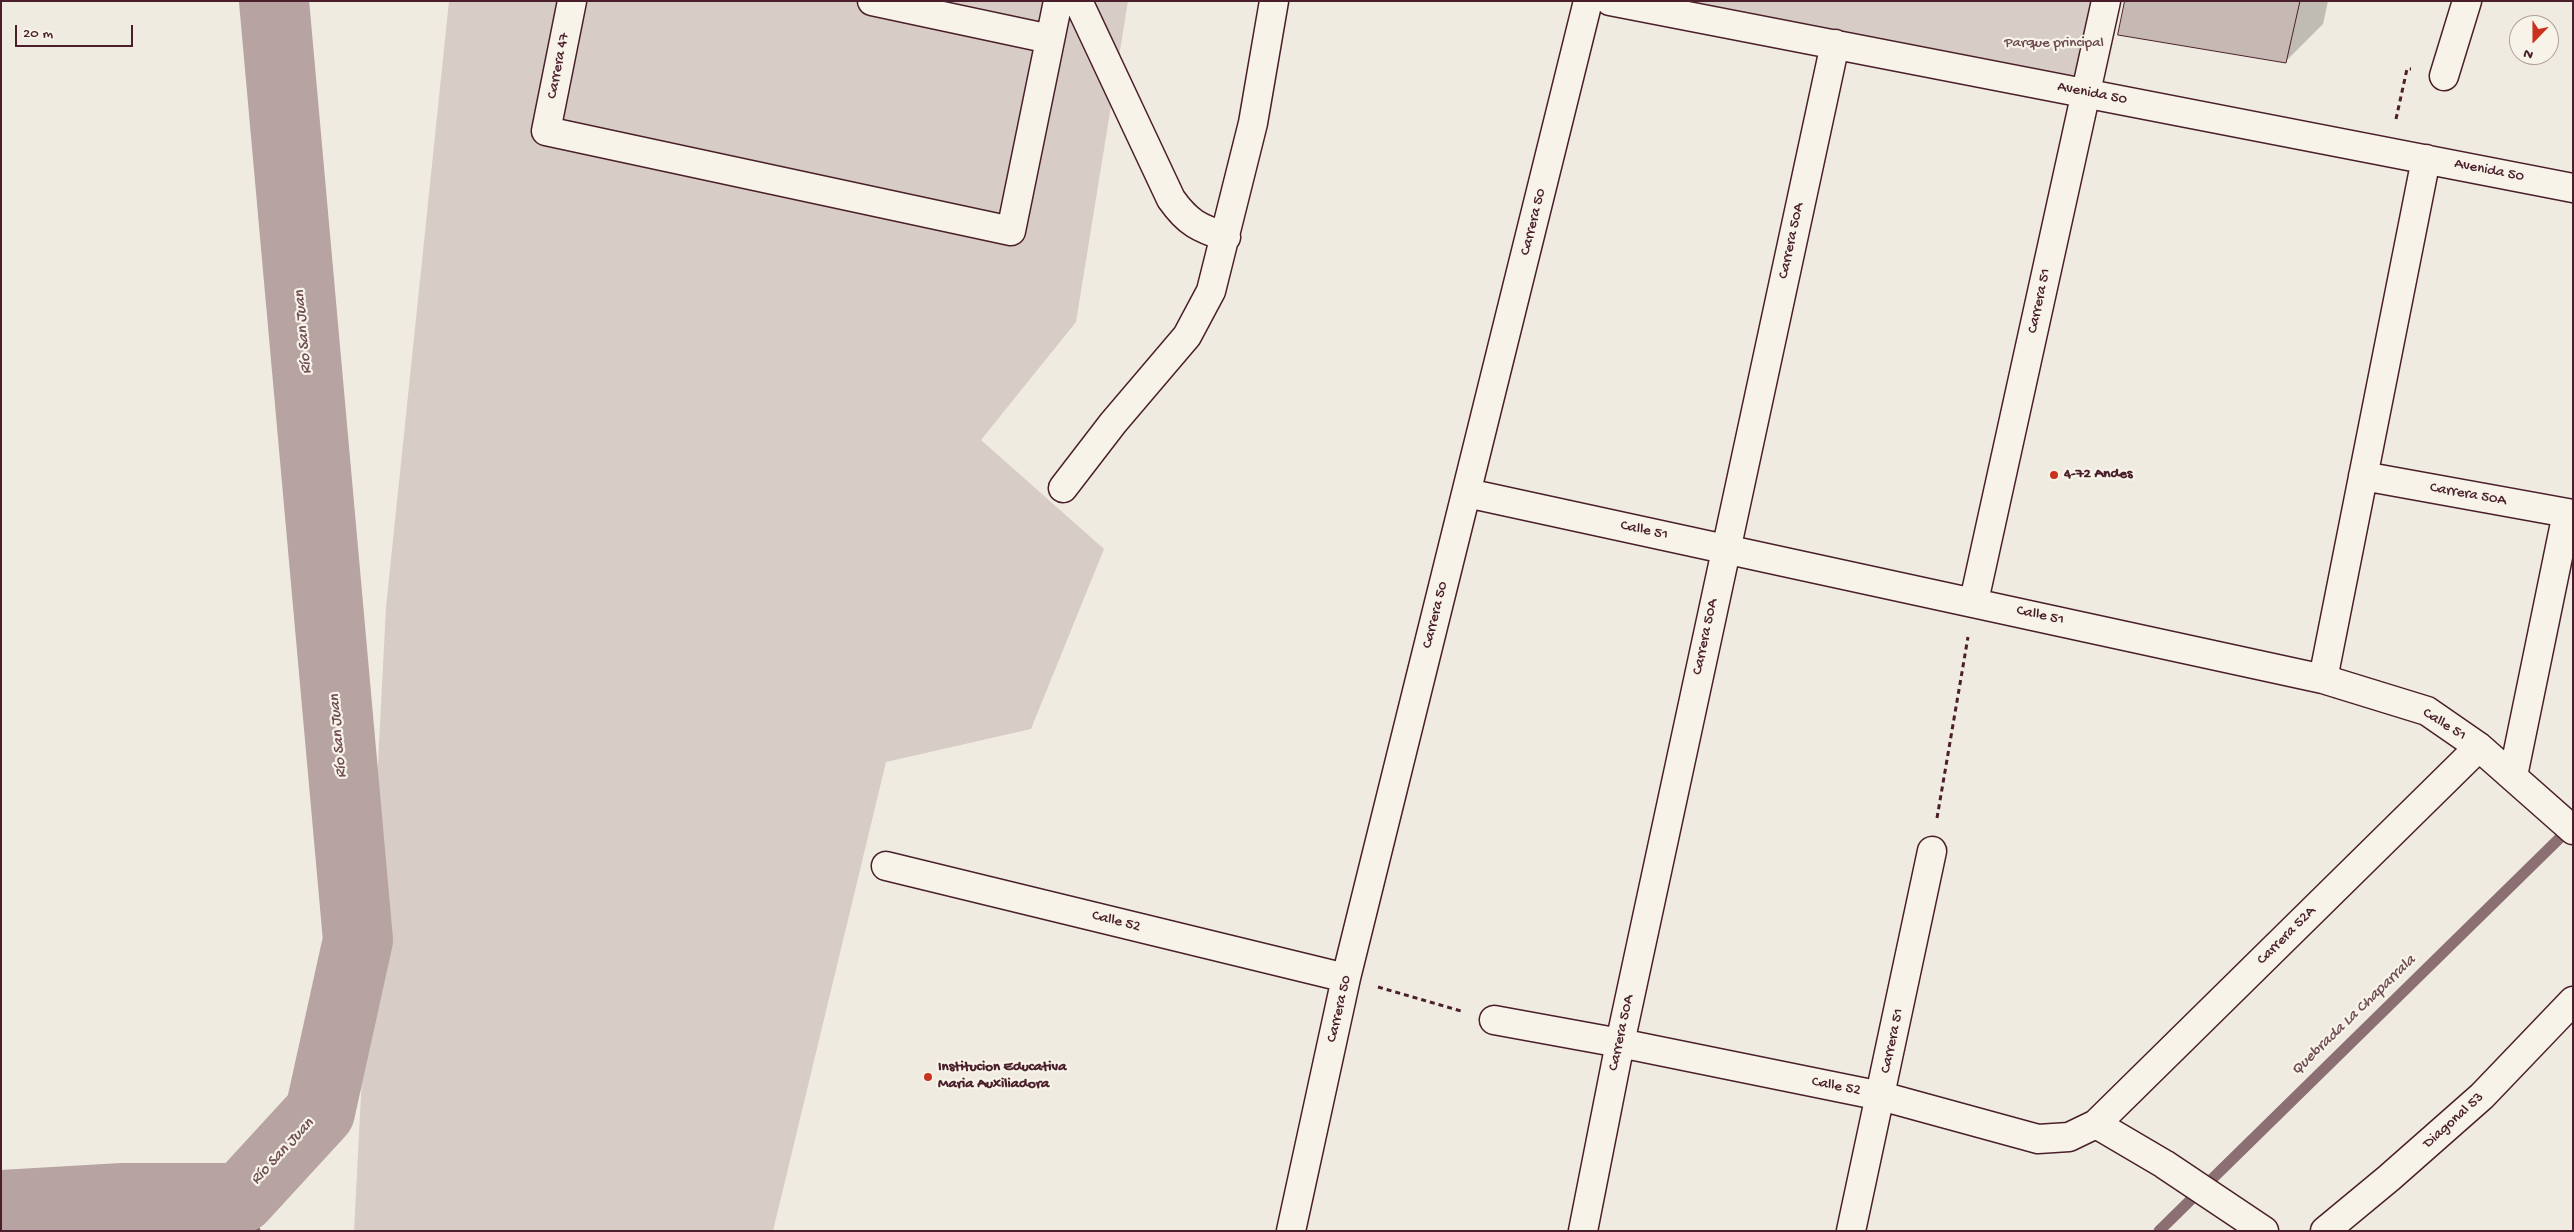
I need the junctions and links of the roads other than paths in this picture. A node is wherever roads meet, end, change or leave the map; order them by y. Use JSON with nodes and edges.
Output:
{"nodes":[{"id":1,"x":572,"y":1,"type":"edge"},
{"id":2,"x":872,"y":1,"type":"edge"},
{"id":3,"x":1058,"y":1,"type":"edge"},
{"id":4,"x":1078,"y":1,"type":"edge"},
{"id":5,"x":1274,"y":1,"type":"edge"},
{"id":6,"x":1588,"y":1,"type":"edge"},
{"id":7,"x":1610,"y":1,"type":"edge"},
{"id":8,"x":2106,"y":1,"type":"edge"},
{"id":9,"x":2467,"y":1,"type":"edge"},
{"id":10,"x":1050,"y":39,"type":"junction"},
{"id":11,"x":1835,"y":44,"type":"junction"},
{"id":12,"x":2444,"y":76,"type":"dead end"},
{"id":13,"x":2086,"y":93,"type":"junction"},
{"id":14,"x":2426,"y":159,"type":"junction"},
{"id":15,"x":2573,"y":188,"type":"edge"},
{"id":16,"x":1226,"y":237,"type":"junction"},
{"id":17,"x":2363,"y":476,"type":"junction"},
{"id":18,"x":1063,"y":488,"type":"dead end"},
{"id":19,"x":1466,"y":493,"type":"junction"},
{"id":20,"x":2570,"y":514,"type":"edge"},
{"id":21,"x":1724,"y":548,"type":"junction"},
{"id":22,"x":1974,"y":601,"type":"junction"},
{"id":23,"x":2322,"y":679,"type":"junction"},
{"id":24,"x":2479,"y":747,"type":"junction"},
{"id":25,"x":2513,"y":776,"type":"junction"},
{"id":26,"x":2573,"y":830,"type":"edge"},
{"id":27,"x":1932,"y":851,"type":"road end"},
{"id":28,"x":886,"y":866,"type":"dead end"},
{"id":29,"x":1346,"y":978,"type":"junction"},
{"id":30,"x":2573,"y":1001,"type":"edge"},
{"id":31,"x":1494,"y":1020,"type":"road end"},
{"id":32,"x":1620,"y":1043,"type":"junction"},
{"id":33,"x":1881,"y":1096,"type":"junction"},
{"id":34,"x":2096,"y":1124,"type":"junction"},
{"id":35,"x":2258,"y":1226,"type":"edge"},
{"id":36,"x":1291,"y":1231,"type":"edge"},
{"id":37,"x":1583,"y":1231,"type":"edge"},
{"id":38,"x":1851,"y":1231,"type":"edge"},
{"id":39,"x":2325,"y":1231,"type":"edge"}],
"edges":[{"from":1,"to":10,"type":"street","name":"Carrera 47"},
{"from":2,"to":10,"type":"street"},
{"from":3,"to":10,"type":"street"},
{"from":4,"to":16,"type":"street"},
{"from":5,"to":16,"type":"street"},
{"from":6,"to":19,"type":"street","name":"Carrera 50"},
{"from":7,"to":11,"type":"street","name":"Avenida 50"},
{"from":8,"to":13,"type":"street","name":"Carrera 51"},
{"from":9,"to":12,"type":"street"},
{"from":11,"to":13,"type":"street","name":"Avenida 50"},
{"from":11,"to":21,"type":"street","name":"Carrera 50A"},
{"from":13,"to":14,"type":"street","name":"Avenida 50"},
{"from":13,"to":22,"type":"street","name":"Carrera 51"},
{"from":14,"to":15,"type":"street","name":"Avenida 50"},
{"from":14,"to":17,"type":"street"},
{"from":16,"to":18,"type":"street"},
{"from":17,"to":20,"type":"street","name":"Carrera 50A"},
{"from":17,"to":23,"type":"street"},
{"from":19,"to":21,"type":"street","name":"Calle 51"},
{"from":19,"to":29,"type":"street","name":"Carrera 50"},
{"from":20,"to":25,"type":"street"},
{"from":21,"to":22,"type":"street","name":"Calle 51"},
{"from":21,"to":32,"type":"street","name":"Carrera 50A"},
{"from":22,"to":23,"type":"street","name":"Calle 51"},
{"from":23,"to":24,"type":"street","name":"Calle 51"},
{"from":24,"to":25,"type":"street","name":"Calle 51"},
{"from":24,"to":34,"type":"street","name":"Carrera 52A"},
{"from":25,"to":26,"type":"street","name":"Calle 51"},
{"from":27,"to":33,"type":"street","name":"Carrera 51"},
{"from":28,"to":29,"type":"street","name":"Calle 52"},
{"from":29,"to":36,"type":"street","name":"Carrera 50"},
{"from":30,"to":39,"type":"street","name":"Diagonal 53"},
{"from":31,"to":32,"type":"street","name":"Calle 52"},
{"from":32,"to":33,"type":"street","name":"Calle 52"},
{"from":32,"to":37,"type":"street","name":"Carrera 50A"},
{"from":33,"to":34,"type":"street","name":"Calle 52"},
{"from":33,"to":38,"type":"street","name":"Carrera 51"},
{"from":34,"to":35,"type":"street"}]}
